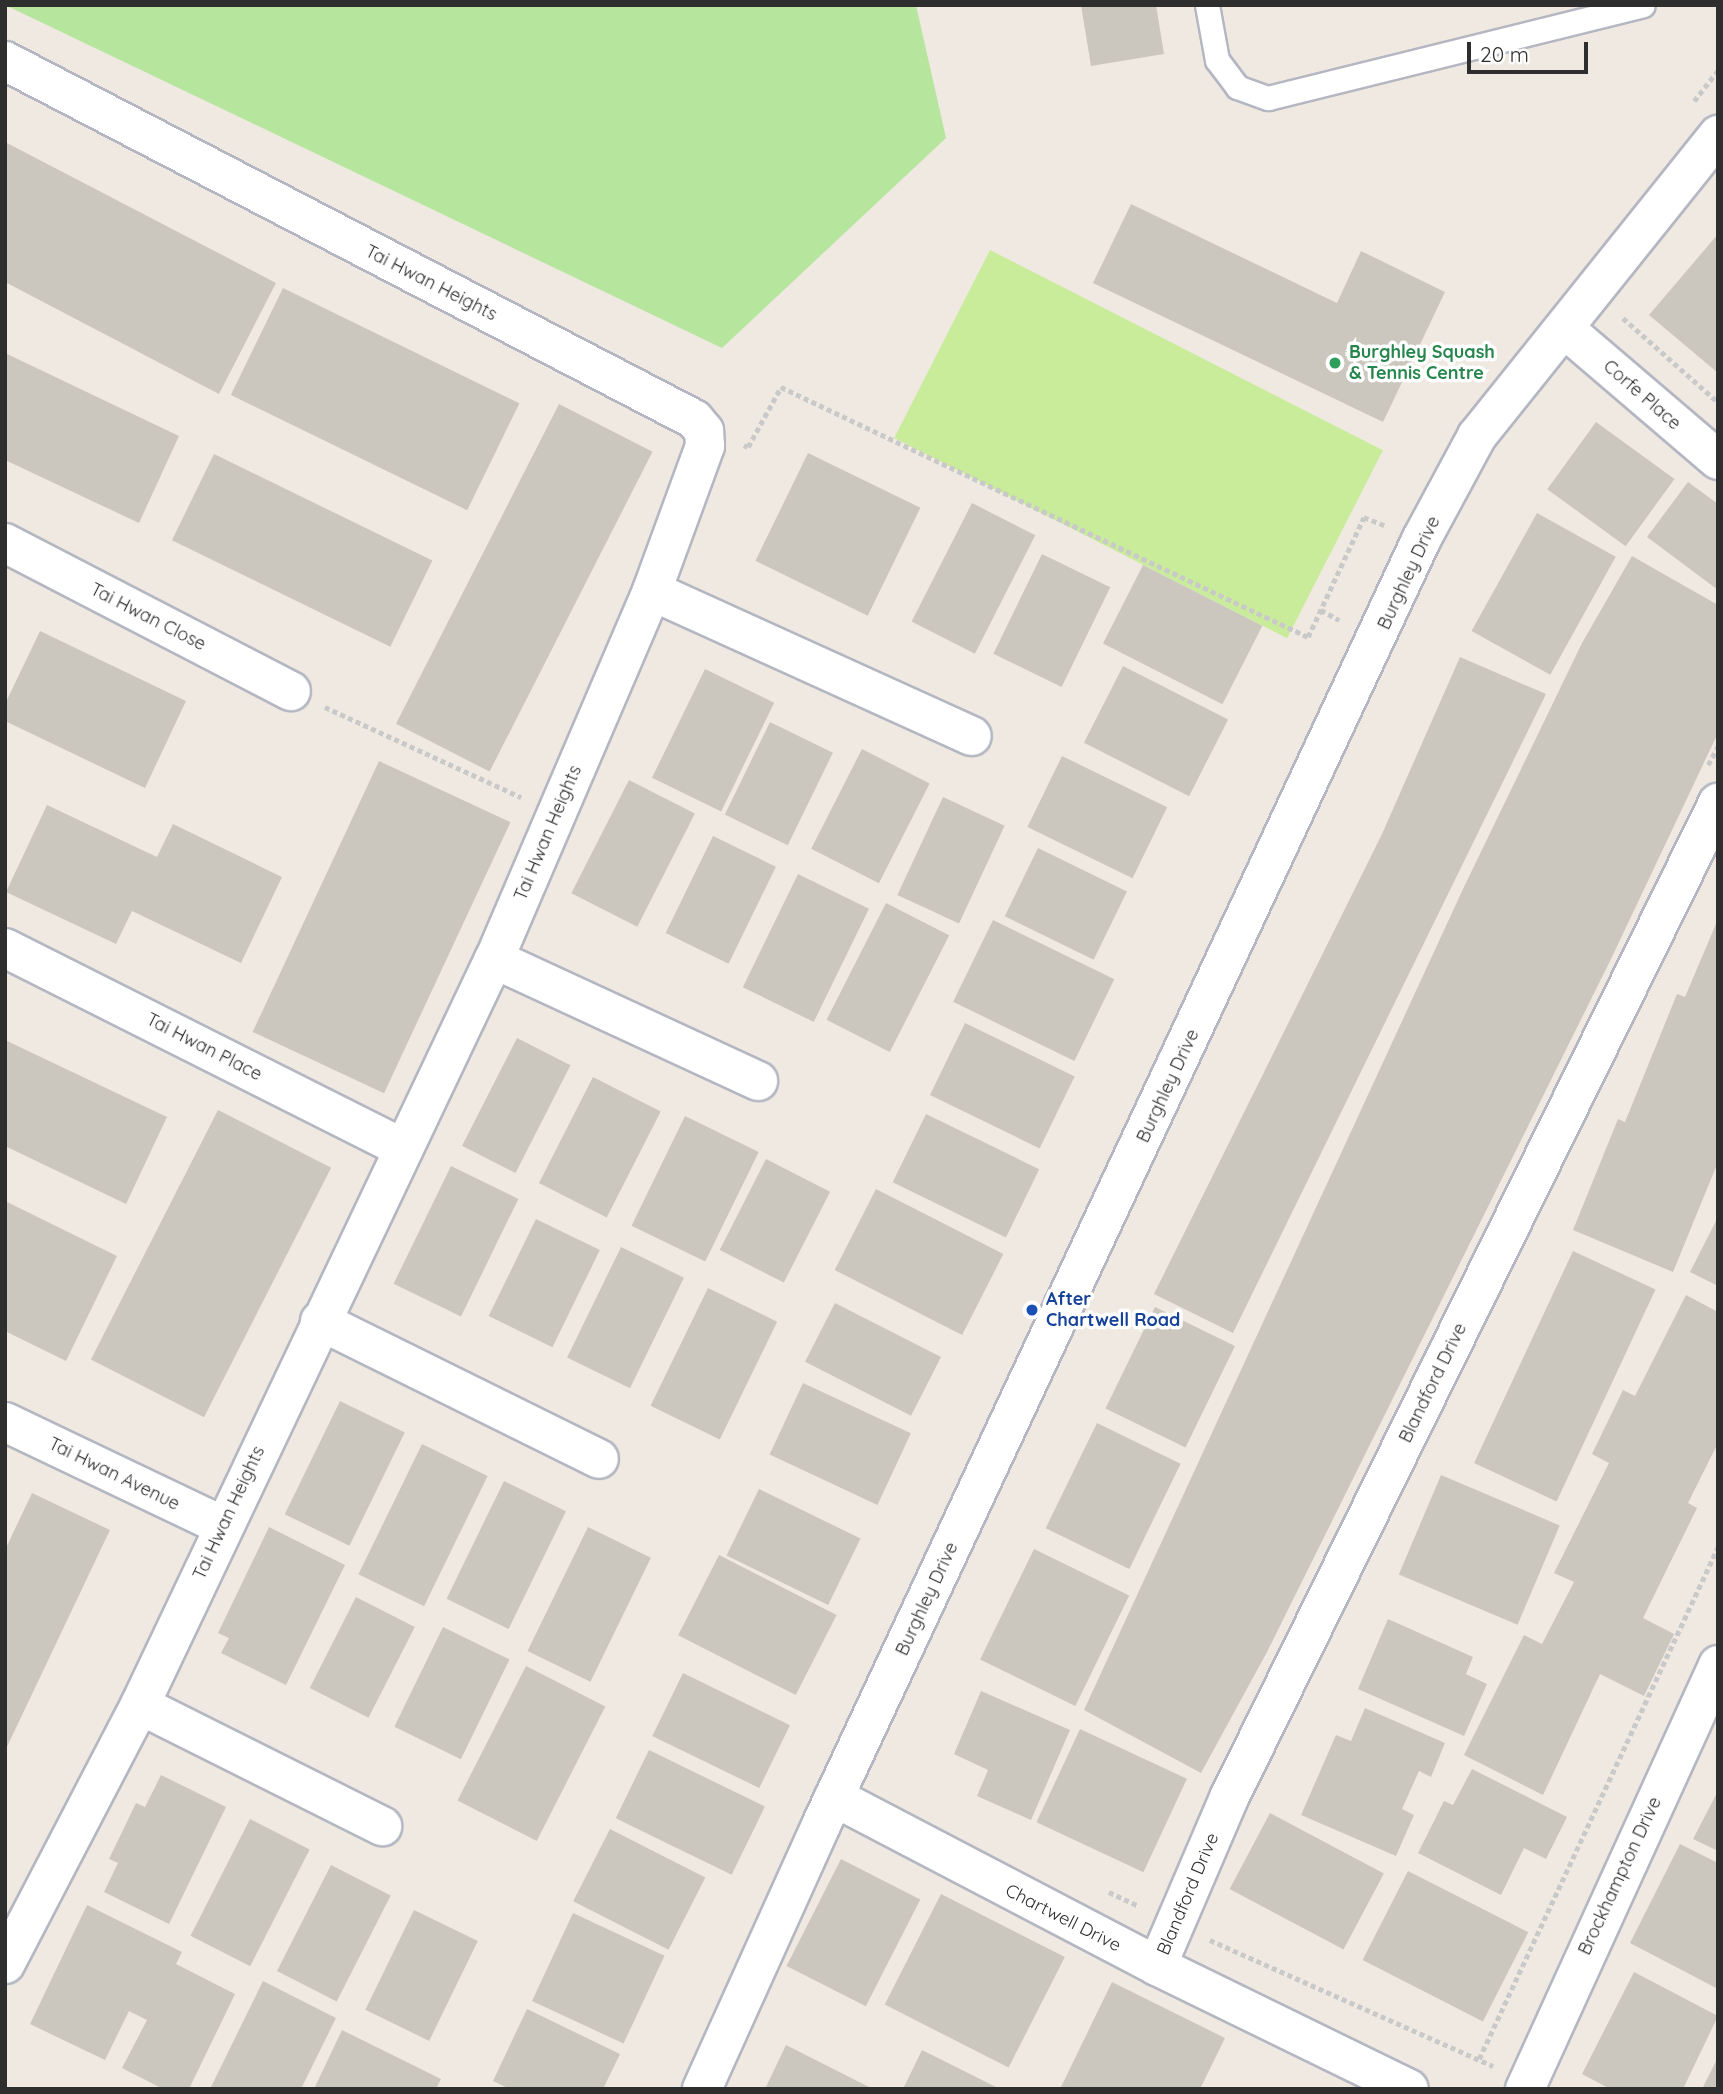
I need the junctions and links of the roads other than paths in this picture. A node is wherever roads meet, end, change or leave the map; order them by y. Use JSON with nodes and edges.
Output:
{"nodes":[{"id":1,"x":1207,"y":5,"type":"edge"},
{"id":2,"x":1643,"y":5,"type":"edge"},
{"id":3,"x":5,"y":61,"type":"edge"},
{"id":4,"x":1718,"y":135,"type":"edge"},
{"id":5,"x":1566,"y":330,"type":"junction"},
{"id":6,"x":1718,"y":460,"type":"edge"},
{"id":7,"x":5,"y":543,"type":"edge"},
{"id":8,"x":652,"y":591,"type":"junction"},
{"id":9,"x":291,"y":691,"type":"road end"},
{"id":10,"x":972,"y":736,"type":"dead end"},
{"id":11,"x":1718,"y":803,"type":"edge"},
{"id":12,"x":5,"y":948,"type":"edge"},
{"id":13,"x":494,"y":959,"type":"junction"},
{"id":14,"x":758,"y":1081,"type":"dead end"},
{"id":15,"x":402,"y":1148,"type":"junction"},
{"id":16,"x":320,"y":1321,"type":"junction"},
{"id":17,"x":5,"y":1422,"type":"edge"},
{"id":18,"x":599,"y":1459,"type":"dead end"},
{"id":19,"x":223,"y":1526,"type":"junction"},
{"id":20,"x":1718,"y":1665,"type":"edge"},
{"id":21,"x":140,"y":1705,"type":"junction"},
{"id":22,"x":834,"y":1797,"type":"junction"},
{"id":23,"x":382,"y":1826,"type":"dead end"},
{"id":24,"x":5,"y":1964,"type":"edge"},
{"id":25,"x":1157,"y":1966,"type":"junction"},
{"id":26,"x":1400,"y":2087,"type":"edge"},
{"id":27,"x":702,"y":2089,"type":"edge"},
{"id":28,"x":1525,"y":2089,"type":"edge"}],
"edges":[{"from":1,"to":2,"type":"lane"},
{"from":3,"to":8,"type":"street","name":"Tai Hwan Heights"},
{"from":4,"to":5,"type":"street","name":"Burghley Drive"},
{"from":5,"to":6,"type":"street","name":"Corfe Place"},
{"from":5,"to":22,"type":"street","name":"Burghley Drive"},
{"from":7,"to":9,"type":"street","name":"Tai Hwan Close"},
{"from":8,"to":10,"type":"street"},
{"from":8,"to":13,"type":"street","name":"Tai Hwan Heights"},
{"from":11,"to":25,"type":"street","name":"Blandford Drive"},
{"from":12,"to":15,"type":"street","name":"Tai Hwan Place"},
{"from":13,"to":14,"type":"street"},
{"from":13,"to":15,"type":"street","name":"Tai Hwan Heights"},
{"from":15,"to":16,"type":"street","name":"Tai Hwan Heights"},
{"from":16,"to":18,"type":"street"},
{"from":16,"to":19,"type":"street","name":"Tai Hwan Heights"},
{"from":17,"to":19,"type":"street","name":"Tai Hwan Avenue"},
{"from":19,"to":21,"type":"street","name":"Tai Hwan Heights"},
{"from":20,"to":28,"type":"street","name":"Brockhampton Drive"},
{"from":21,"to":23,"type":"street"},
{"from":21,"to":24,"type":"street","name":"Tai Hwan Heights"},
{"from":22,"to":25,"type":"street","name":"Chartwell Drive"},
{"from":22,"to":27,"type":"street","name":"Burghley Drive"},
{"from":25,"to":26,"type":"street","name":"Chartwell Drive"}]}
